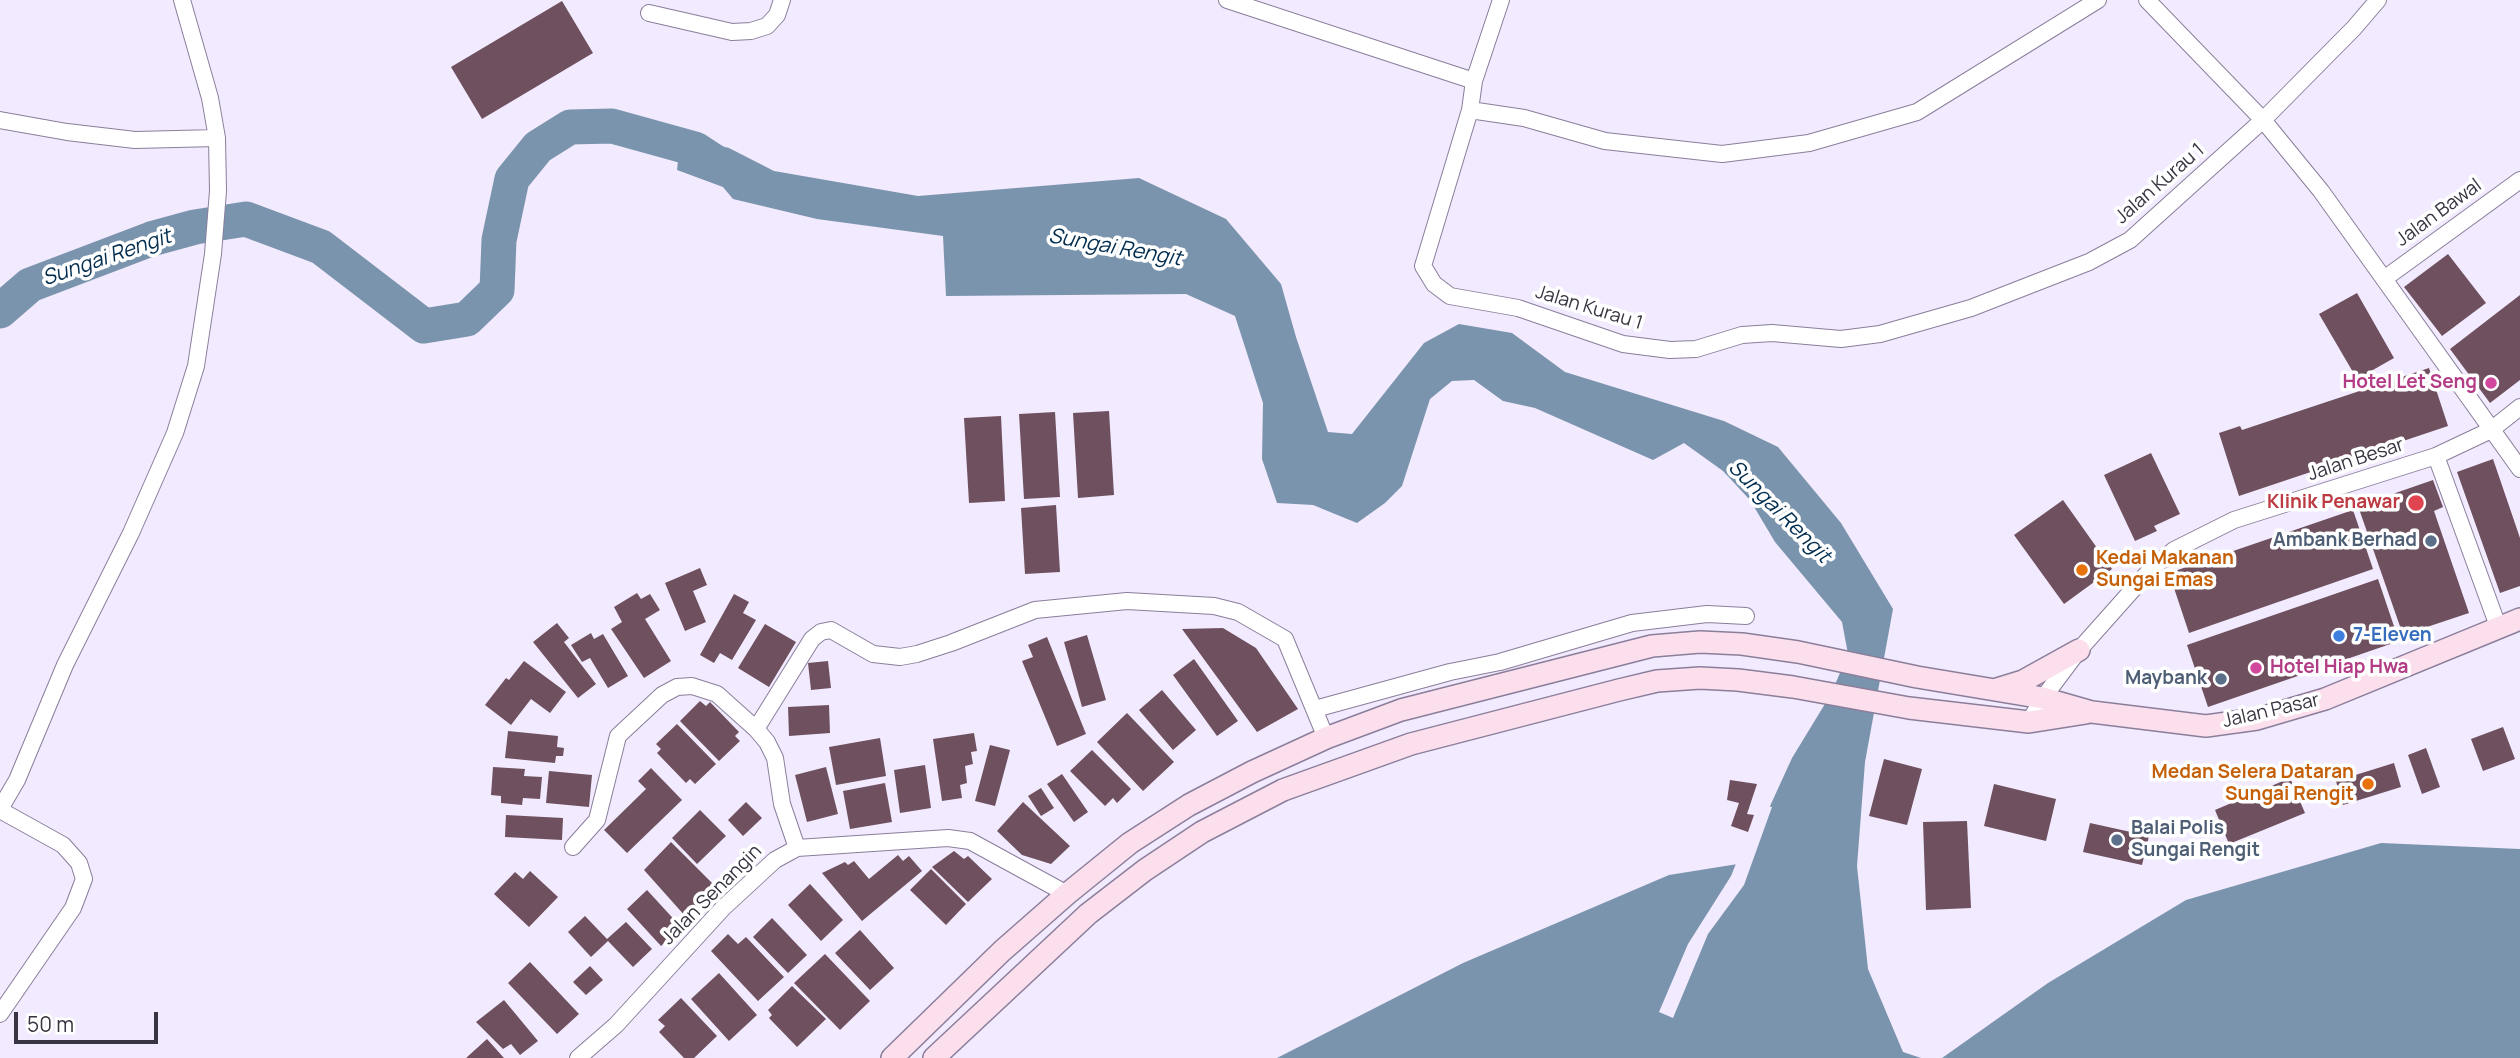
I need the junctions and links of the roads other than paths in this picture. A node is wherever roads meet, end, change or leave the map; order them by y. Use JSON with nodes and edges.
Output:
{"nodes":[{"id":1,"x":182,"y":0,"type":"edge"},
{"id":2,"x":782,"y":0,"type":"edge"},
{"id":3,"x":1227,"y":0,"type":"edge"},
{"id":4,"x":1501,"y":0,"type":"edge"},
{"id":5,"x":2098,"y":0,"type":"edge"},
{"id":6,"x":2147,"y":0,"type":"edge"},
{"id":7,"x":2378,"y":0,"type":"edge"},
{"id":8,"x":649,"y":13,"type":"dead end"},
{"id":9,"x":1474,"y":81,"type":"junction"},
{"id":10,"x":1470,"y":110,"type":"junction"},
{"id":11,"x":0,"y":120,"type":"edge"},
{"id":12,"x":2263,"y":120,"type":"junction"},
{"id":13,"x":217,"y":138,"type":"junction"},
{"id":14,"x":2520,"y":180,"type":"edge"},
{"id":15,"x":2384,"y":279,"type":"junction"},
{"id":16,"x":2520,"y":407,"type":"edge"},
{"id":17,"x":2491,"y":429,"type":"junction"},
{"id":18,"x":2435,"y":456,"type":"junction"},
{"id":19,"x":2520,"y":468,"type":"edge"},
{"id":20,"x":1746,"y":616,"type":"dead end"},
{"id":21,"x":2520,"y":619,"type":"edge"},
{"id":22,"x":2499,"y":629,"type":"junction"},
{"id":23,"x":2079,"y":650,"type":"junction"},
{"id":24,"x":1991,"y":690,"type":"junction"},
{"id":25,"x":2043,"y":698,"type":"junction"},
{"id":26,"x":1315,"y":709,"type":"junction"},
{"id":27,"x":2092,"y":712,"type":"junction"},
{"id":28,"x":2029,"y":722,"type":"junction"},
{"id":29,"x":756,"y":729,"type":"junction"},
{"id":30,"x":1326,"y":738,"type":"junction"},
{"id":31,"x":0,"y":810,"type":"edge"},
{"id":32,"x":573,"y":847,"type":"dead end"},
{"id":33,"x":797,"y":848,"type":"junction"},
{"id":34,"x":1067,"y":894,"type":"junction"},
{"id":35,"x":0,"y":1014,"type":"edge"},
{"id":36,"x":578,"y":1058,"type":"edge"},
{"id":37,"x":892,"y":1058,"type":"edge"},
{"id":38,"x":934,"y":1058,"type":"edge"}],
"edges":[{"from":1,"to":13,"type":"street"},
{"from":2,"to":8,"type":"street"},
{"from":3,"to":9,"type":"street"},
{"from":4,"to":9,"type":"street","name":"Jalan Kurau 1"},
{"from":5,"to":10,"type":"street"},
{"from":6,"to":12,"type":"street"},
{"from":7,"to":12,"type":"street","name":"Jalan Kurau 1"},
{"from":9,"to":10,"type":"street","name":"Jalan Kurau 1"},
{"from":10,"to":12,"type":"street","name":"Jalan Kurau 1"},
{"from":11,"to":13,"type":"street"},
{"from":12,"to":15,"type":"street"},
{"from":13,"to":31,"type":"street"},
{"from":14,"to":15,"type":"street","name":"Jalan Bawal"},
{"from":15,"to":17,"type":"street"},
{"from":16,"to":17,"type":"street","name":"Jalan Besar"},
{"from":17,"to":18,"type":"street","name":"Jalan Besar"},
{"from":17,"to":19,"type":"street"},
{"from":18,"to":22,"type":"street"},
{"from":18,"to":23,"type":"street","name":"Jalan Besar"},
{"from":20,"to":26,"type":"street"},
{"from":21,"to":22,"type":"main road","name":"Jalan Pasar"},
{"from":22,"to":27,"type":"main road","name":"Jalan Pasar"},
{"from":23,"to":24,"type":"main road"},
{"from":23,"to":25,"type":"street","name":"Jalan Besar"},
{"from":24,"to":25,"type":"main road"},
{"from":24,"to":30,"type":"main road"},
{"from":25,"to":27,"type":"main road"},
{"from":25,"to":28,"type":"street","name":"Jalan Besar"},
{"from":26,"to":29,"type":"street"},
{"from":26,"to":30,"type":"street"},
{"from":27,"to":28,"type":"main road"},
{"from":28,"to":38,"type":"main road"},
{"from":29,"to":32,"type":"street"},
{"from":29,"to":33,"type":"street"},
{"from":30,"to":34,"type":"main road"},
{"from":31,"to":35,"type":"street"},
{"from":33,"to":34,"type":"street","name":"Jalan Senangin"},
{"from":33,"to":36,"type":"street","name":"Jalan Senangin"},
{"from":34,"to":37,"type":"main road"}]}
